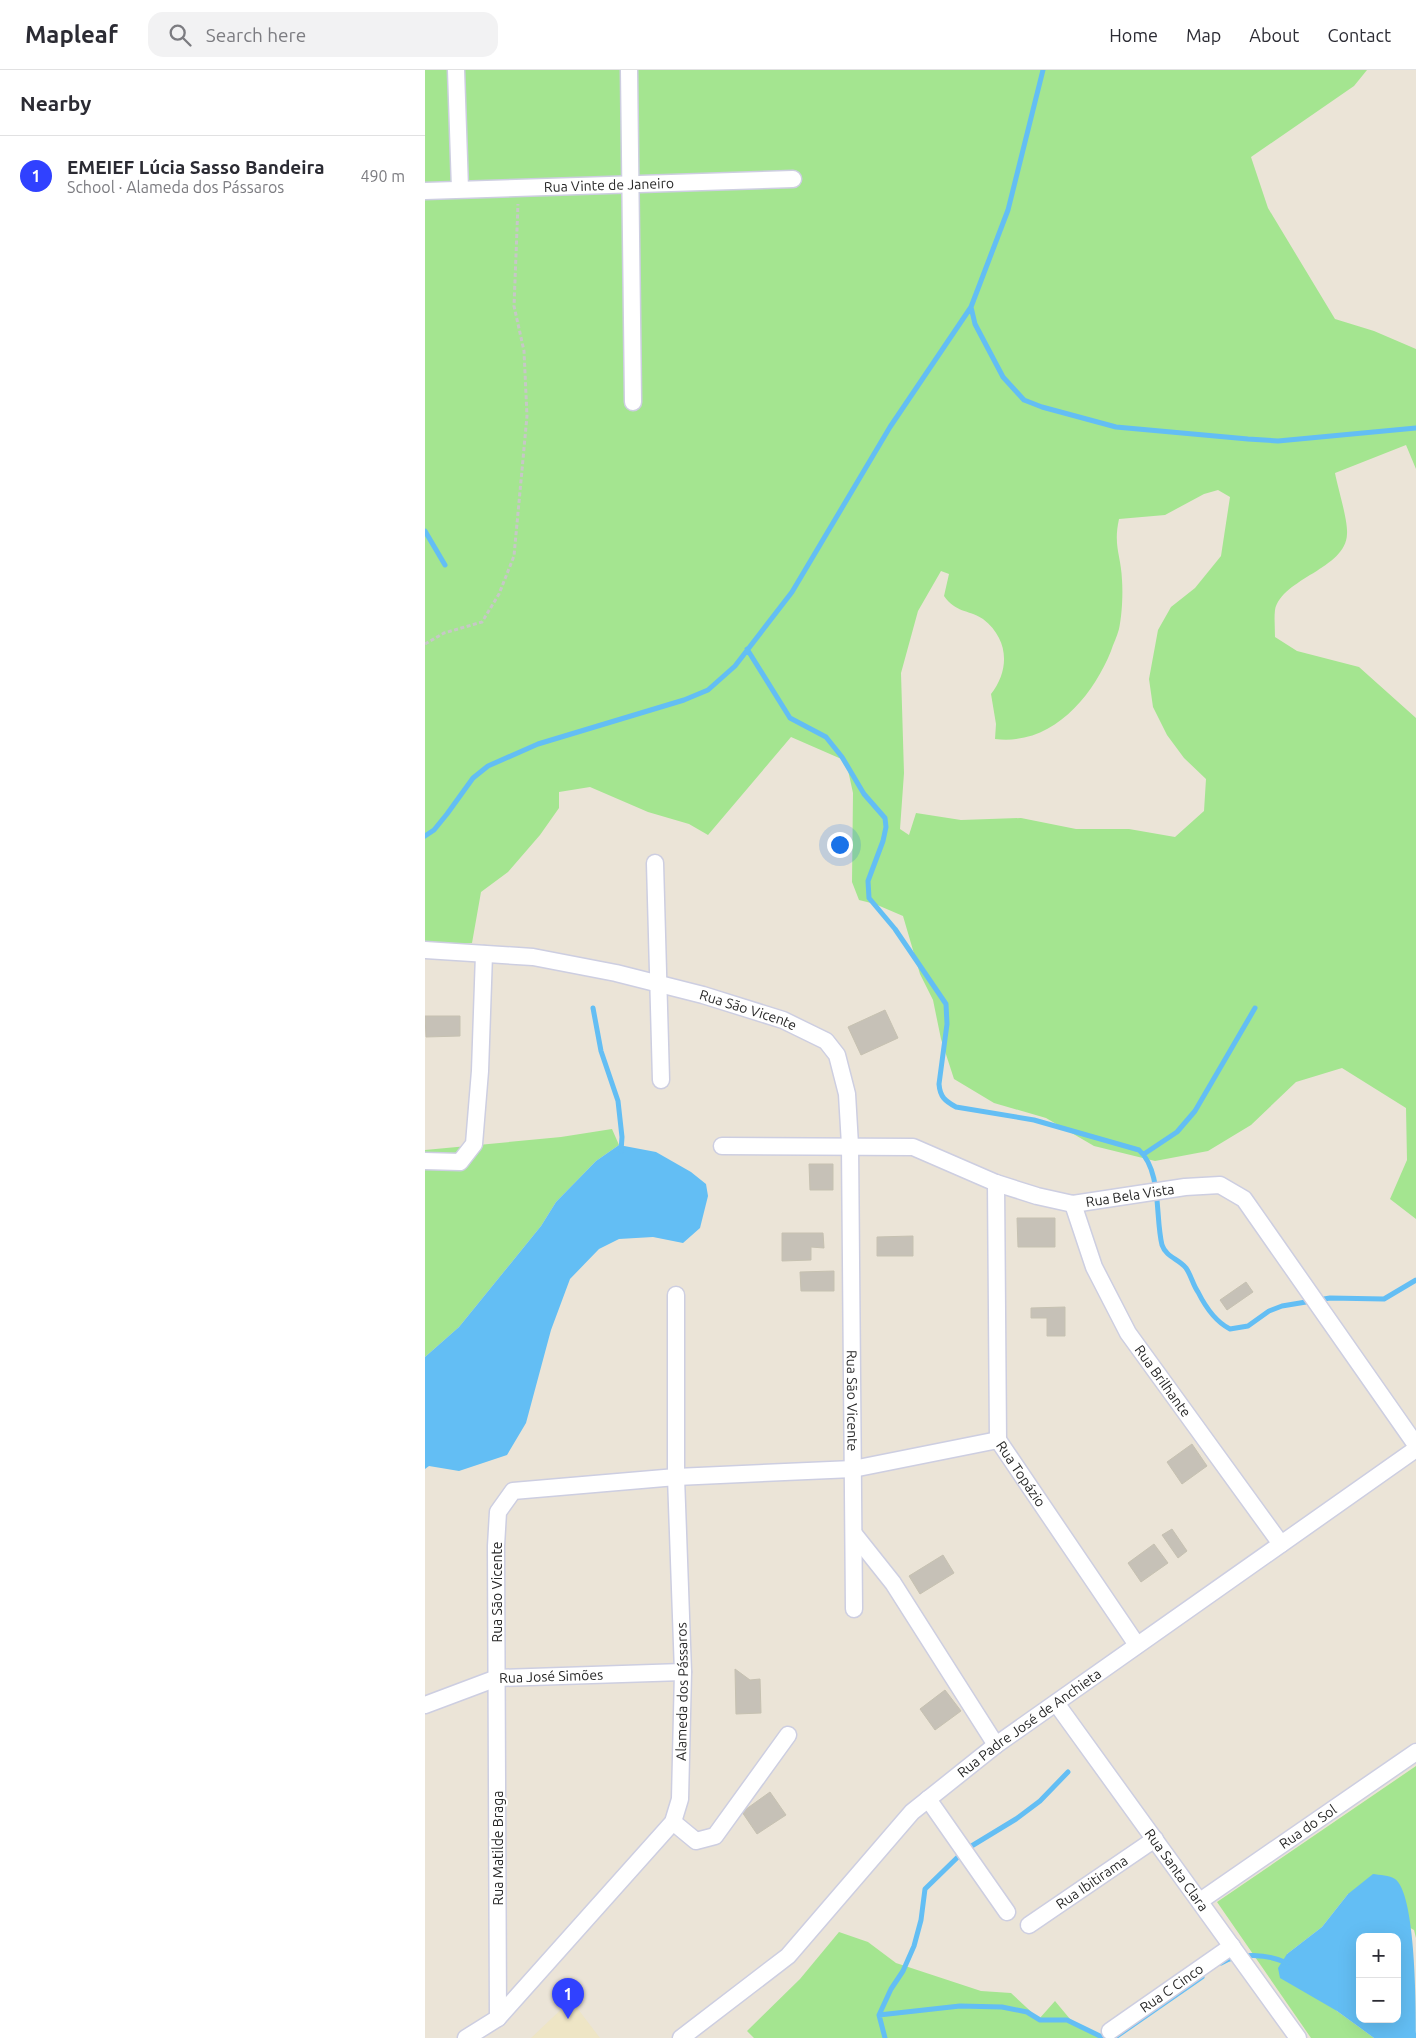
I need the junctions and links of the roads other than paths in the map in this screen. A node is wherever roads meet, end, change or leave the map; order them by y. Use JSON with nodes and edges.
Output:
{"nodes":[{"id":1,"x":456,"y":70,"type":"edge"},
{"id":2,"x":629,"y":70,"type":"edge"},
{"id":3,"x":793,"y":179,"type":"dead end"},
{"id":4,"x":631,"y":184,"type":"junction"},
{"id":5,"x":460,"y":190,"type":"junction"},
{"id":6,"x":425,"y":191,"type":"edge"},
{"id":7,"x":633,"y":402,"type":"dead end"},
{"id":8,"x":655,"y":863,"type":"dead end"},
{"id":9,"x":425,"y":950,"type":"edge"},
{"id":10,"x":484,"y":954,"type":"junction"},
{"id":11,"x":658,"y":982,"type":"junction"},
{"id":12,"x":661,"y":1080,"type":"dead end"},
{"id":13,"x":850,"y":1145,"type":"junction"},
{"id":14,"x":723,"y":1146,"type":"dead end"},
{"id":15,"x":425,"y":1161,"type":"edge"},
{"id":16,"x":996,"y":1183,"type":"junction"},
{"id":17,"x":1073,"y":1204,"type":"junction"},
{"id":18,"x":676,"y":1295,"type":"dead end"},
{"id":19,"x":998,"y":1440,"type":"junction"},
{"id":20,"x":1416,"y":1445,"type":"edge"},
{"id":21,"x":1416,"y":1449,"type":"edge"},
{"id":22,"x":853,"y":1469,"type":"junction"},
{"id":23,"x":676,"y":1477,"type":"junction"},
{"id":24,"x":854,"y":1534,"type":"junction"},
{"id":25,"x":1281,"y":1544,"type":"junction"},
{"id":26,"x":854,"y":1609,"type":"dead end"},
{"id":27,"x":1137,"y":1645,"type":"junction"},
{"id":28,"x":683,"y":1672,"type":"junction"},
{"id":29,"x":497,"y":1678,"type":"junction"},
{"id":30,"x":1056,"y":1703,"type":"junction"},
{"id":31,"x":425,"y":1705,"type":"edge"},
{"id":32,"x":788,"y":1735,"type":"dead end"},
{"id":33,"x":995,"y":1745,"type":"junction"},
{"id":34,"x":1416,"y":1752,"type":"edge"},
{"id":35,"x":928,"y":1799,"type":"junction"},
{"id":36,"x":673,"y":1822,"type":"junction"},
{"id":37,"x":1155,"y":1840,"type":"junction"},
{"id":38,"x":1200,"y":1901,"type":"junction"},
{"id":39,"x":1007,"y":1912,"type":"dead end"},
{"id":40,"x":1029,"y":1925,"type":"dead end"},
{"id":41,"x":1232,"y":1946,"type":"junction"},
{"id":42,"x":498,"y":2018,"type":"junction"},
{"id":43,"x":1110,"y":2031,"type":"dead end"},
{"id":44,"x":466,"y":2038,"type":"edge"},
{"id":45,"x":681,"y":2038,"type":"edge"},
{"id":46,"x":1298,"y":2038,"type":"edge"}],
"edges":[{"from":1,"to":5,"type":"street"},
{"from":2,"to":4,"type":"street"},
{"from":3,"to":4,"type":"street","name":"Rua Vinte de Janeiro"},
{"from":4,"to":5,"type":"street","name":"Rua Vinte de Janeiro"},
{"from":4,"to":7,"type":"street"},
{"from":5,"to":6,"type":"street","name":"Rua Vinte de Janeiro"},
{"from":8,"to":11,"type":"street"},
{"from":9,"to":10,"type":"street"},
{"from":10,"to":11,"type":"street","name":"Rua São Vicente"},
{"from":10,"to":15,"type":"street"},
{"from":11,"to":12,"type":"street"},
{"from":11,"to":13,"type":"street","name":"Rua São Vicente"},
{"from":13,"to":14,"type":"street","name":"Rua Bela Vista"},
{"from":13,"to":16,"type":"street","name":"Rua Bela Vista"},
{"from":13,"to":22,"type":"street","name":"Rua São Vicente"},
{"from":16,"to":17,"type":"street","name":"Rua Bela Vista"},
{"from":16,"to":19,"type":"street","name":"Rua Topázio"},
{"from":17,"to":20,"type":"street","name":"Rua Bela Vista"},
{"from":17,"to":25,"type":"street","name":"Rua Brilhante"},
{"from":18,"to":23,"type":"street","name":"Alameda dos Pássaros"},
{"from":19,"to":22,"type":"street","name":"Rua São Vicente"},
{"from":19,"to":27,"type":"street","name":"Rua Topázio"},
{"from":21,"to":25,"type":"street","name":"Rua Padre José de Anchieta"},
{"from":22,"to":23,"type":"street","name":"Rua São Vicente"},
{"from":22,"to":24,"type":"street","name":"Rua São Vicente"},
{"from":23,"to":28,"type":"street","name":"Alameda dos Pássaros"},
{"from":23,"to":29,"type":"street","name":"Rua São Vicente"},
{"from":24,"to":26,"type":"street","name":"Rua São Vicente"},
{"from":24,"to":33,"type":"street"},
{"from":25,"to":27,"type":"street","name":"Rua Padre José de Anchieta"},
{"from":27,"to":30,"type":"street","name":"Rua Padre José de Anchieta"},
{"from":28,"to":29,"type":"street","name":"Rua José Simões"},
{"from":28,"to":36,"type":"street","name":"Alameda dos Pássaros"},
{"from":29,"to":31,"type":"street","name":"Rua José Simões"},
{"from":29,"to":42,"type":"street","name":"Rua Matilde Braga"},
{"from":30,"to":33,"type":"street","name":"Rua Padre José de Anchieta"},
{"from":30,"to":37,"type":"street","name":"Rua Santa Clara"},
{"from":32,"to":36,"type":"street"},
{"from":33,"to":35,"type":"street","name":"Rua Padre José de Anchieta"},
{"from":34,"to":38,"type":"street","name":"Rua do Sol"},
{"from":35,"to":39,"type":"street"},
{"from":35,"to":45,"type":"street","name":"Rua Padre José de Anchieta"},
{"from":36,"to":42,"type":"street","name":"Alameda dos Pássaros"},
{"from":37,"to":38,"type":"street","name":"Rua Santa Clara"},
{"from":37,"to":40,"type":"street","name":"Rua Ibitirama"},
{"from":38,"to":41,"type":"street","name":"Rua Santa Clara"},
{"from":41,"to":43,"type":"street","name":"Rua C Cinco"},
{"from":41,"to":46,"type":"street","name":"Rua Santa Clara"},
{"from":42,"to":44,"type":"street","name":"Alameda dos Pássaros"}]}
